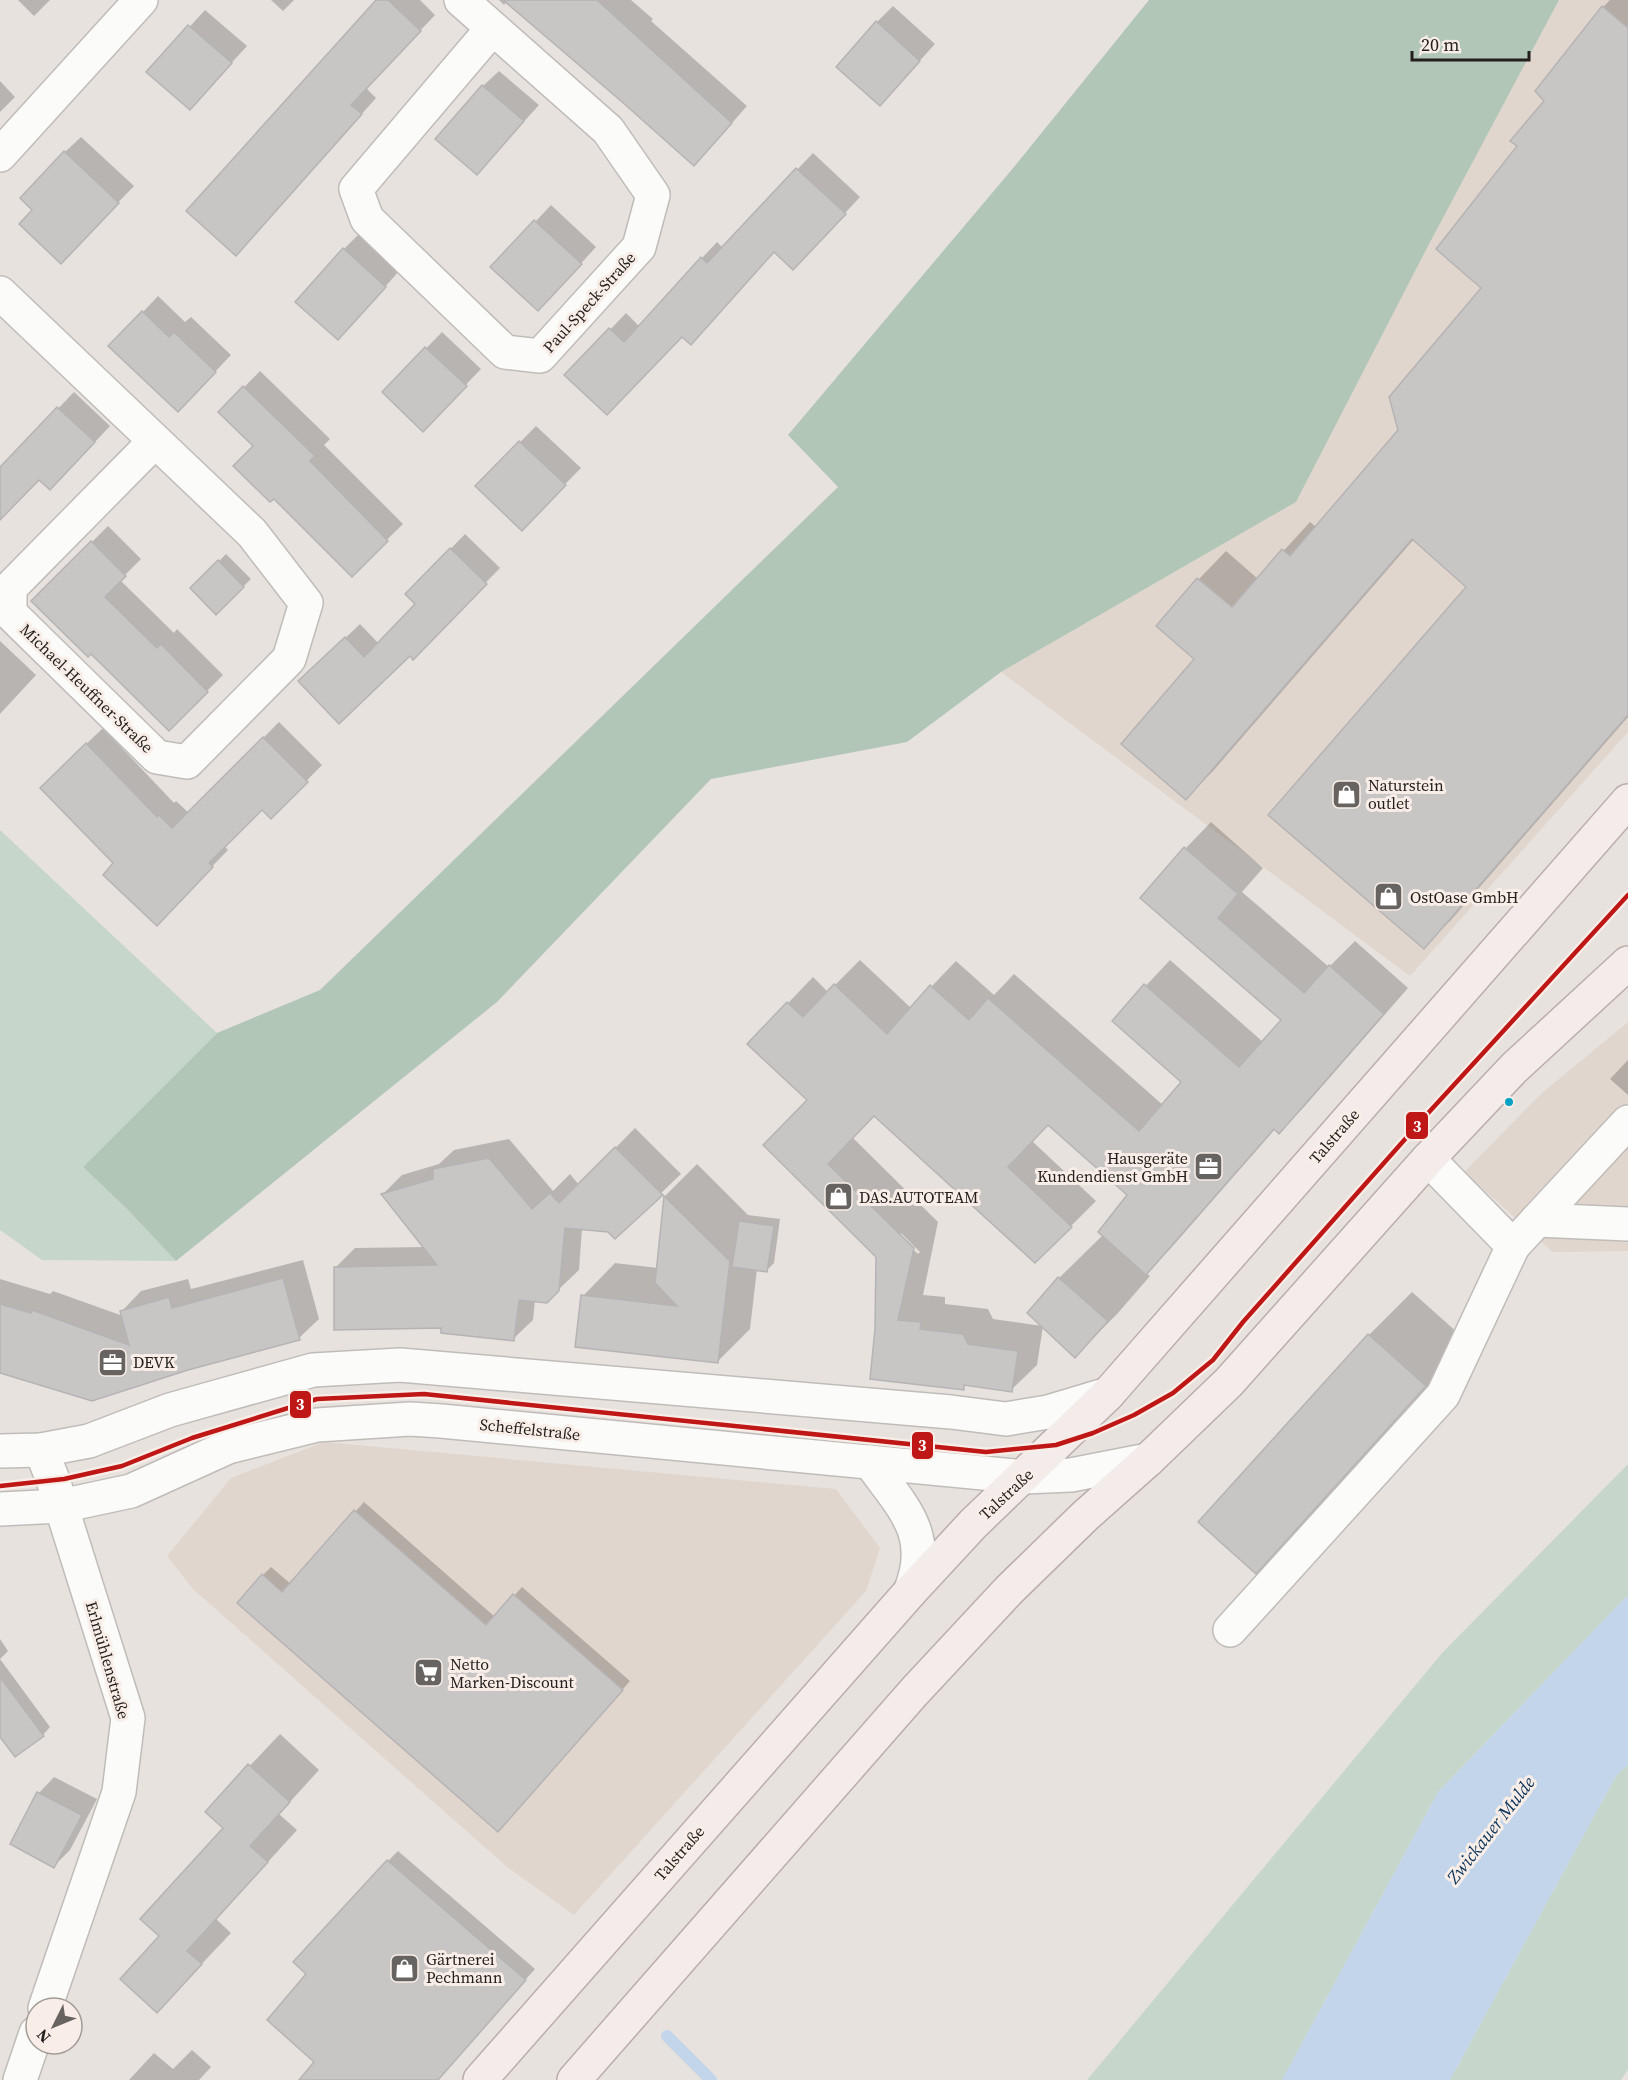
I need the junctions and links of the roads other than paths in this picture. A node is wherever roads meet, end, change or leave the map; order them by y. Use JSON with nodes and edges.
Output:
{"nodes":[{"id":1,"x":141,"y":0,"type":"edge"},
{"id":2,"x":461,"y":0,"type":"edge"},
{"id":3,"x":492,"y":29,"type":"junction"},
{"id":4,"x":0,"y":155,"type":"edge"},
{"id":5,"x":0,"y":293,"type":"edge"},
{"id":6,"x":154,"y":442,"type":"junction"},
{"id":7,"x":1628,"y":801,"type":"edge"},
{"id":8,"x":1628,"y":963,"type":"edge"},
{"id":9,"x":1628,"y":1122,"type":"edge"},
{"id":10,"x":1428,"y":1159,"type":"junction"},
{"id":11,"x":1537,"y":1220,"type":"junction"},
{"id":12,"x":1628,"y":1224,"type":"edge"},
{"id":13,"x":1513,"y":1246,"type":"junction"},
{"id":14,"x":1108,"y":1394,"type":"junction"},
{"id":15,"x":1006,"y":1419,"type":"junction"},
{"id":16,"x":1056,"y":1445,"type":"junction"},
{"id":17,"x":41,"y":1450,"type":"junction"},
{"id":18,"x":0,"y":1451,"type":"edge"},
{"id":19,"x":1148,"y":1460,"type":"junction"},
{"id":20,"x":870,"y":1462,"type":"junction"},
{"id":21,"x":1071,"y":1475,"type":"junction"},
{"id":22,"x":1024,"y":1477,"type":"junction"},
{"id":23,"x":61,"y":1506,"type":"junction"},
{"id":24,"x":0,"y":1509,"type":"edge"},
{"id":25,"x":1085,"y":1516,"type":"junction"},
{"id":26,"x":910,"y":1592,"type":"junction"},
{"id":27,"x":1230,"y":1629,"type":"dead end"},
{"id":28,"x":49,"y":1996,"type":"edge"},
{"id":29,"x":28,"y":2056,"type":"edge"},
{"id":30,"x":20,"y":2080,"type":"edge"},
{"id":31,"x":480,"y":2080,"type":"edge"},
{"id":32,"x":574,"y":2080,"type":"edge"}],
"edges":[{"from":1,"to":4,"type":"street"},
{"from":2,"to":3,"type":"street","name":"Paul-Speck-Straße"},
{"from":3,"to":3,"type":"street","name":"Paul-Speck-Straße"},
{"from":5,"to":6,"type":"street","name":"Michael-Heuffner-Straße"},
{"from":6,"to":6,"type":"street","name":"Michael-Heuffner-Straße"},
{"from":7,"to":14,"type":"main road","name":"Talstraße"},
{"from":8,"to":10,"type":"main road"},
{"from":9,"to":11,"type":"street"},
{"from":10,"to":13,"type":"street"},
{"from":10,"to":19,"type":"main road"},
{"from":11,"to":12,"type":"street"},
{"from":11,"to":13,"type":"street"},
{"from":13,"to":27,"type":"street"},
{"from":14,"to":15,"type":"street"},
{"from":14,"to":16,"type":"main road","name":"Talstraße"},
{"from":15,"to":16,"type":"street"},
{"from":15,"to":17,"type":"street"},
{"from":16,"to":21,"type":"street"},
{"from":16,"to":22,"type":"main road","name":"Talstraße"},
{"from":17,"to":18,"type":"street"},
{"from":17,"to":23,"type":"street","name":"Erlmühlenstraße"},
{"from":19,"to":21,"type":"street","name":"Scheffelstraße"},
{"from":19,"to":25,"type":"main road"},
{"from":20,"to":22,"type":"street","name":"Scheffelstraße"},
{"from":20,"to":23,"type":"street","name":"Scheffelstraße"},
{"from":20,"to":26,"type":"street"},
{"from":21,"to":22,"type":"street","name":"Scheffelstraße"},
{"from":21,"to":25,"type":"street"},
{"from":22,"to":26,"type":"main road","name":"Talstraße"},
{"from":23,"to":24,"type":"street","name":"Scheffelstraße"},
{"from":23,"to":28,"type":"street","name":"Erlmühlenstraße"},
{"from":25,"to":32,"type":"main road"},
{"from":26,"to":31,"type":"main road","name":"Talstraße"},
{"from":29,"to":30,"type":"street"}]}
